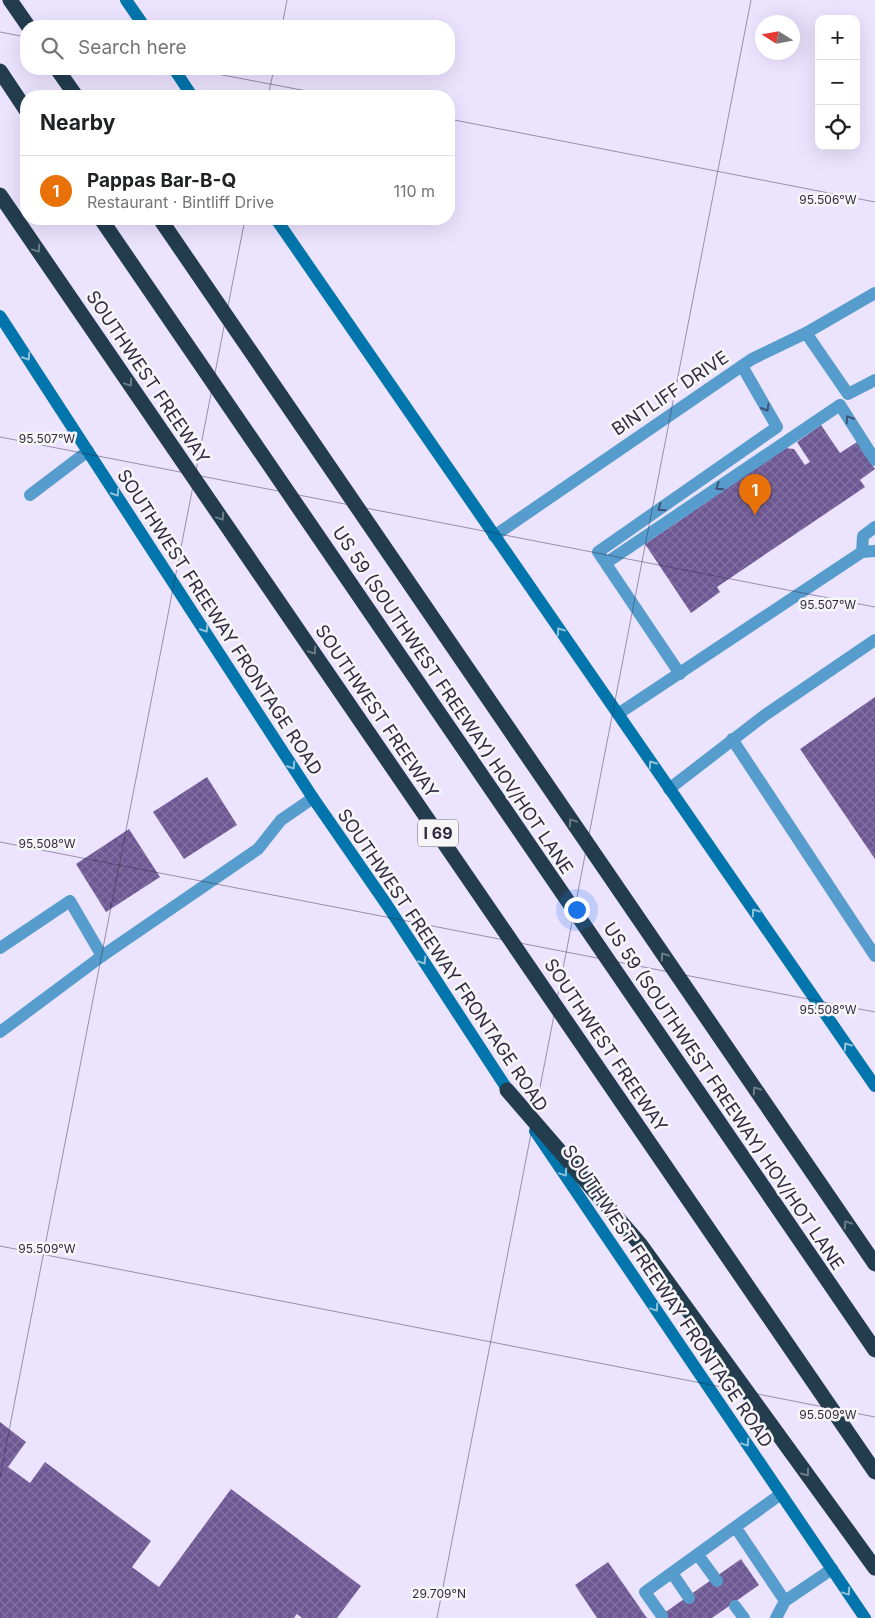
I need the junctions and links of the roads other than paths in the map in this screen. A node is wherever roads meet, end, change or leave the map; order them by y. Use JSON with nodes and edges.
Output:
{"nodes":[{"id":1,"x":10,"y":0,"type":"edge"},
{"id":2,"x":126,"y":0,"type":"edge"},
{"id":3,"x":24,"y":20,"type":"edge"},
{"id":4,"x":140,"y":20,"type":"edge"},
{"id":5,"x":0,"y":71,"type":"edge"},
{"id":6,"x":61,"y":75,"type":"edge"},
{"id":7,"x":178,"y":75,"type":"edge"},
{"id":8,"x":72,"y":90,"type":"edge"},
{"id":9,"x":188,"y":90,"type":"edge"},
{"id":10,"x":20,"y":101,"type":"edge"},
{"id":11,"x":0,"y":195,"type":"edge"},
{"id":12,"x":20,"y":224,"type":"edge"},
{"id":13,"x":21,"y":225,"type":"edge"},
{"id":14,"x":105,"y":225,"type":"edge"},
{"id":15,"x":164,"y":225,"type":"edge"},
{"id":16,"x":280,"y":225,"type":"edge"},
{"id":17,"x":875,"y":293,"type":"edge"},
{"id":18,"x":0,"y":316,"type":"edge"},
{"id":19,"x":806,"y":333,"type":"junction"},
{"id":20,"x":742,"y":366,"type":"junction"},
{"id":21,"x":875,"y":380,"type":"edge"},
{"id":22,"x":88,"y":451,"type":"junction"},
{"id":23,"x":875,"y":460,"type":"edge"},
{"id":24,"x":30,"y":495,"type":"dead end"},
{"id":25,"x":875,"y":527,"type":"edge"},
{"id":26,"x":494,"y":536,"type":"junction"},
{"id":27,"x":869,"y":552,"type":"edge"},
{"id":28,"x":606,"y":563,"type":"junction"},
{"id":29,"x":875,"y":640,"type":"edge"},
{"id":30,"x":680,"y":674,"type":"junction"},
{"id":31,"x":618,"y":714,"type":"junction"},
{"id":32,"x":732,"y":739,"type":"junction"},
{"id":33,"x":669,"y":789,"type":"junction"},
{"id":34,"x":313,"y":798,"type":"junction"},
{"id":35,"x":0,"y":948,"type":"edge"},
{"id":36,"x":102,"y":956,"type":"junction"},
{"id":37,"x":875,"y":956,"type":"edge"},
{"id":38,"x":0,"y":1032,"type":"edge"},
{"id":39,"x":875,"y":1086,"type":"edge"},
{"id":40,"x":507,"y":1090,"type":"junction"},
{"id":41,"x":875,"y":1264,"type":"edge"},
{"id":42,"x":875,"y":1350,"type":"edge"},
{"id":43,"x":875,"y":1472,"type":"edge"},
{"id":44,"x":781,"y":1494,"type":"junction"},
{"id":45,"x":736,"y":1528,"type":"junction"},
{"id":46,"x":698,"y":1556,"type":"junction"},
{"id":47,"x":875,"y":1568,"type":"edge"},
{"id":48,"x":832,"y":1569,"type":"junction"},
{"id":49,"x":672,"y":1573,"type":"junction"},
{"id":50,"x":716,"y":1581,"type":"dead end"},
{"id":51,"x":689,"y":1598,"type":"dead end"},
{"id":52,"x":785,"y":1601,"type":"junction"},
{"id":53,"x":735,"y":1606,"type":"dead end"},
{"id":54,"x":662,"y":1616,"type":"dead end"},
{"id":55,"x":744,"y":1618,"type":"edge"},
{"id":56,"x":776,"y":1618,"type":"edge"},
{"id":57,"x":865,"y":1618,"type":"edge"}],
"edges":[{"from":1,"to":3,"type":"highway"},
{"from":2,"to":4,"type":"main road"},
{"from":5,"to":10,"type":"highway"},
{"from":6,"to":8,"type":"highway"},
{"from":7,"to":9,"type":"main road"},
{"from":11,"to":12,"type":"highway","name":"SOUTHWEST FREEWAY","number":"I 69","one_way":true},
{"from":13,"to":43,"type":"highway","name":"SOUTHWEST FREEWAY","number":"I 69","one_way":true},
{"from":14,"to":42,"type":"highway","name":"US 59 (SOUTHWEST FREEWAY) HOV/HOT LANE"},
{"from":41,"to":15,"type":"highway","one_way":true},
{"from":16,"to":26,"type":"main road"},
{"from":17,"to":19,"type":"street","name":"BINTLIFF DRIVE"},
{"from":18,"to":22,"type":"main road","name":"SOUTHWEST FREEWAY FRONTAGE ROAD","one_way":true},
{"from":19,"to":20,"type":"street","name":"BINTLIFF DRIVE"},
{"from":19,"to":21,"type":"street"},
{"from":20,"to":26,"type":"street","name":"BINTLIFF DRIVE"},
{"from":20,"to":28,"type":"street","one_way":true},
{"from":22,"to":24,"type":"street"},
{"from":22,"to":34,"type":"main road","name":"SOUTHWEST FREEWAY FRONTAGE ROAD","one_way":true},
{"from":23,"to":28,"type":"street","one_way":true},
{"from":25,"to":27,"type":"street"},
{"from":31,"to":26,"type":"main road","one_way":true},
{"from":27,"to":30,"type":"street"},
{"from":28,"to":30,"type":"street"},
{"from":29,"to":32,"type":"street"},
{"from":30,"to":31,"type":"street"},
{"from":33,"to":31,"type":"main road","one_way":true},
{"from":32,"to":33,"type":"street"},
{"from":32,"to":37,"type":"street"},
{"from":39,"to":33,"type":"main road","one_way":true},
{"from":34,"to":36,"type":"street"},
{"from":34,"to":40,"type":"main road","name":"SOUTHWEST FREEWAY FRONTAGE ROAD","one_way":true},
{"from":35,"to":36,"type":"street"},
{"from":36,"to":38,"type":"street"},
{"from":40,"to":44,"type":"main road","name":"SOUTHWEST FREEWAY FRONTAGE ROAD","one_way":true},
{"from":40,"to":47,"type":"highway","one_way":true},
{"from":44,"to":45,"type":"street"},
{"from":44,"to":48,"type":"main road","name":"SOUTHWEST FREEWAY FRONTAGE ROAD"},
{"from":45,"to":46,"type":"street"},
{"from":45,"to":52,"type":"street"},
{"from":46,"to":49,"type":"street"},
{"from":46,"to":50,"type":"street"},
{"from":48,"to":52,"type":"street"},
{"from":48,"to":57,"type":"main road","name":"SOUTHWEST FREEWAY FRONTAGE ROAD","one_way":true},
{"from":49,"to":51,"type":"street"},
{"from":49,"to":54,"type":"street"},
{"from":52,"to":56,"type":"street"},
{"from":53,"to":55,"type":"street"}]}
